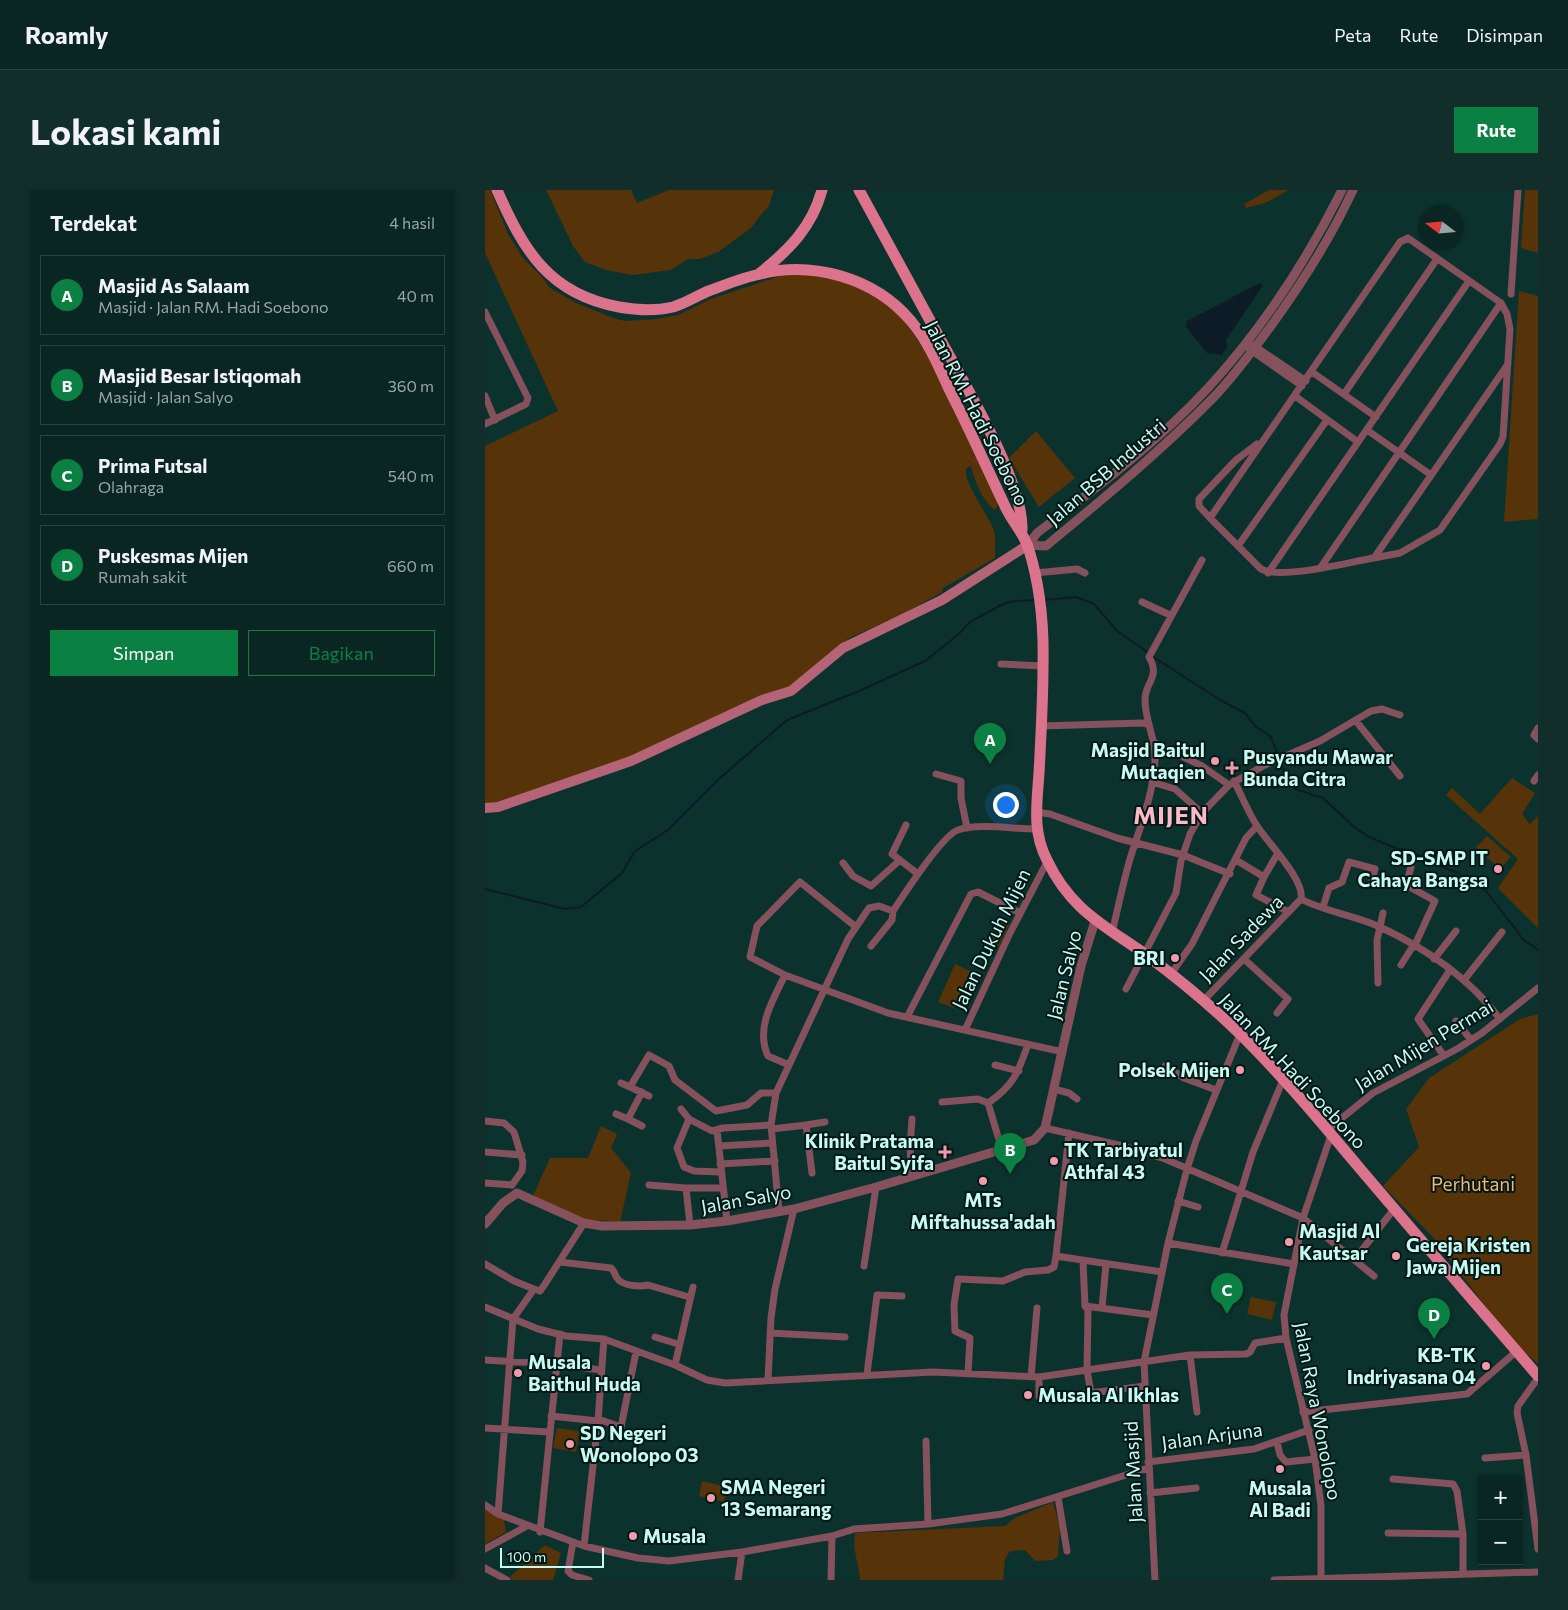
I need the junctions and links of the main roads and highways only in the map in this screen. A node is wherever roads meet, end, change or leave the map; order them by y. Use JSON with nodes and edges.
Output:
{"nodes":[{"id":1,"x":497,"y":190,"type":"edge"},
{"id":2,"x":822,"y":190,"type":"edge"},
{"id":3,"x":859,"y":190,"type":"edge"},
{"id":4,"x":758,"y":274,"type":"junction"},
{"id":5,"x":1022,"y":530,"type":"junction"},
{"id":6,"x":1028,"y":545,"type":"junction"},
{"id":7,"x":485,"y":808,"type":"edge"},
{"id":8,"x":1538,"y":1377,"type":"edge"}],
"edges":[{"from":1,"to":4,"type":"main road","name":"Jalan RM. Hadi Soebono"},
{"from":2,"to":4,"type":"main road"},
{"from":3,"to":5,"type":"main road","name":"Jalan RM. Hadi Soebono"},
{"from":4,"to":5,"type":"main road","name":"Jalan RM. Hadi Soebono"},
{"from":5,"to":6,"type":"main road","name":"Jalan RM. Hadi Soebono"},
{"from":6,"to":7,"type":"main road"},
{"from":6,"to":8,"type":"main road","name":"Jalan RM. Hadi Soebono"}]}
